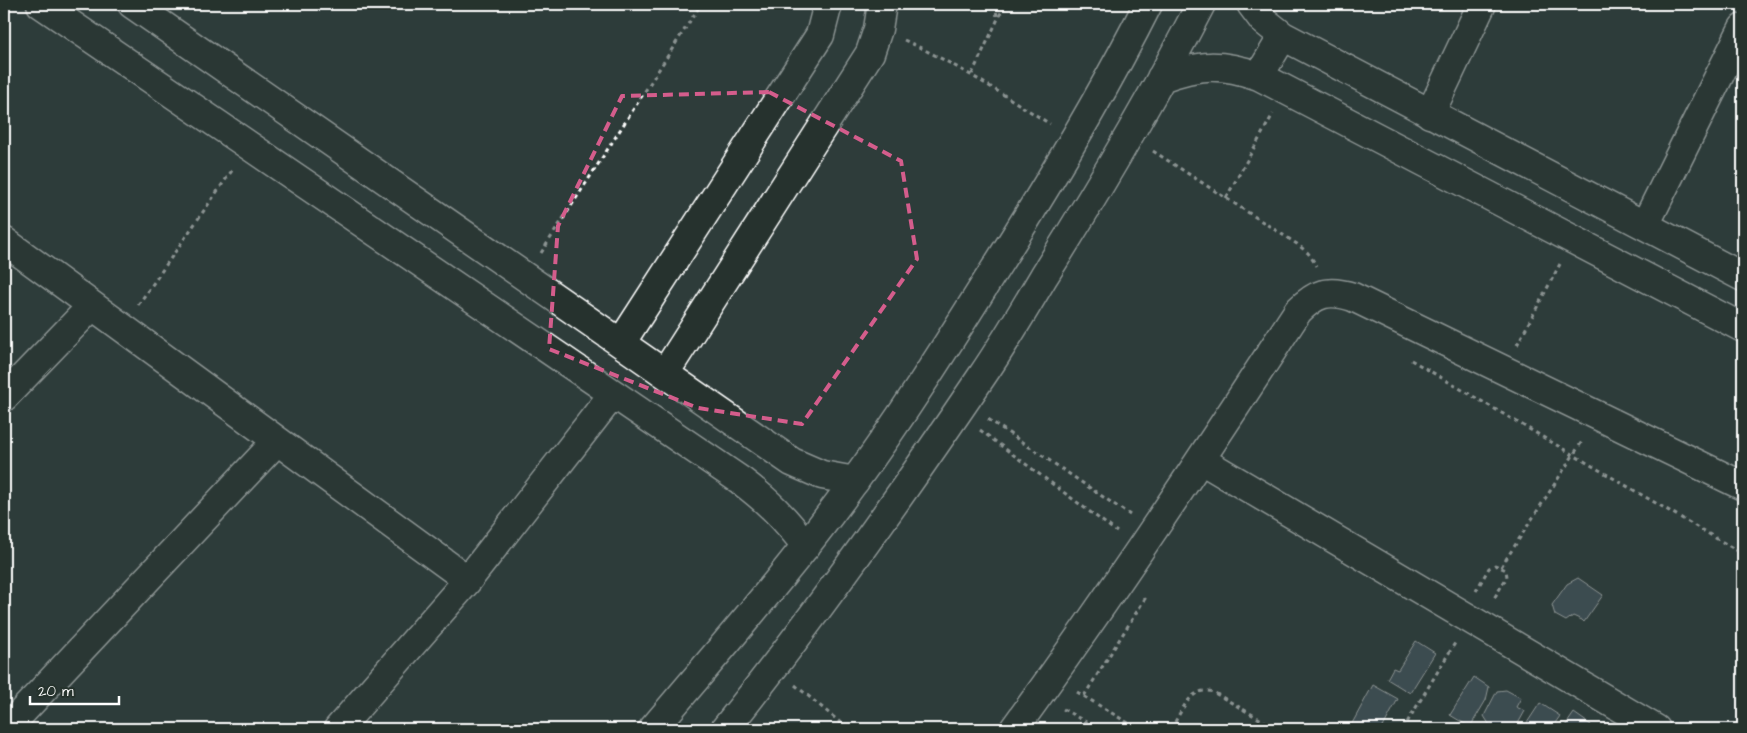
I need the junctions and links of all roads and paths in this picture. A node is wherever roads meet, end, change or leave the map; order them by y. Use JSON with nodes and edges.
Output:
{"nodes":[{"id":1,"x":41,"y":4,"type":"edge"},
{"id":2,"x":132,"y":4,"type":"edge"},
{"id":3,"x":701,"y":4,"type":"edge"},
{"id":4,"x":828,"y":4,"type":"edge"},
{"id":5,"x":996,"y":4,"type":"edge"},
{"id":6,"x":1005,"y":4,"type":"edge"},
{"id":7,"x":1148,"y":4,"type":"edge"},
{"id":8,"x":1201,"y":4,"type":"edge"},
{"id":9,"x":1251,"y":4,"type":"edge"},
{"id":10,"x":1482,"y":4,"type":"edge"},
{"id":11,"x":880,"y":16,"type":"edge"},
{"id":12,"x":997,"y":21,"type":"junction"},
{"id":13,"x":1743,"y":28,"type":"edge"},
{"id":14,"x":1283,"y":36,"type":"junction"},
{"id":15,"x":972,"y":74,"type":"junction"},
{"id":16,"x":1259,"y":76,"type":"junction"},
{"id":17,"x":1161,"y":78,"type":"junction"},
{"id":18,"x":1286,"y":90,"type":"junction"},
{"id":19,"x":1430,"y":114,"type":"junction"},
{"id":20,"x":1129,"y":136,"type":"junction"},
{"id":21,"x":1074,"y":139,"type":"junction"},
{"id":22,"x":250,"y":146,"type":"junction"},
{"id":23,"x":1226,"y":198,"type":"junction"},
{"id":24,"x":1646,"y":225,"type":"junction"},
{"id":25,"x":1573,"y":239,"type":"junction"},
{"id":26,"x":4,"y":241,"type":"edge"},
{"id":27,"x":526,"y":277,"type":"junction"},
{"id":28,"x":1743,"y":277,"type":"edge"},
{"id":29,"x":1322,"y":293,"type":"junction"},
{"id":30,"x":92,"y":306,"type":"junction"},
{"id":31,"x":122,"y":328,"type":"junction"},
{"id":32,"x":1743,"y":328,"type":"edge"},
{"id":33,"x":621,"y":343,"type":"junction"},
{"id":34,"x":1407,"y":357,"type":"dead end"},
{"id":35,"x":1504,"y":370,"type":"junction"},
{"id":36,"x":665,"y":373,"type":"junction"},
{"id":37,"x":613,"y":394,"type":"junction"},
{"id":38,"x":4,"y":397,"type":"edge"},
{"id":39,"x":960,"y":408,"type":"junction"},
{"id":40,"x":1598,"y":416,"type":"junction"},
{"id":41,"x":277,"y":442,"type":"junction"},
{"id":42,"x":1574,"y":455,"type":"junction"},
{"id":43,"x":1201,"y":460,"type":"junction"},
{"id":44,"x":855,"y":482,"type":"junction"},
{"id":45,"x":1743,"y":486,"type":"edge"},
{"id":46,"x":1146,"y":540,"type":"junction"},
{"id":47,"x":806,"y":546,"type":"junction"},
{"id":48,"x":1743,"y":554,"type":"edge"},
{"id":49,"x":1501,"y":567,"type":"junction"},
{"id":50,"x":468,"y":580,"type":"junction"},
{"id":51,"x":1470,"y":619,"type":"junction"},
{"id":52,"x":774,"y":667,"type":"junction"},
{"id":53,"x":1046,"y":685,"type":"junction"},
{"id":54,"x":1174,"y":724,"type":"junction"},
{"id":55,"x":6,"y":729,"type":"edge"},
{"id":56,"x":338,"y":729,"type":"edge"},
{"id":57,"x":654,"y":729,"type":"edge"},
{"id":58,"x":725,"y":729,"type":"edge"},
{"id":59,"x":848,"y":729,"type":"edge"},
{"id":60,"x":1014,"y":729,"type":"edge"},
{"id":61,"x":1098,"y":729,"type":"edge"},
{"id":62,"x":1138,"y":729,"type":"edge"},
{"id":63,"x":1171,"y":729,"type":"edge"},
{"id":64,"x":1182,"y":729,"type":"edge"},
{"id":65,"x":1277,"y":729,"type":"edge"},
{"id":66,"x":1403,"y":729,"type":"edge"},
{"id":67,"x":1656,"y":729,"type":"edge"}],
"edges":[{"from":1,"to":22,"type":"street"},
{"from":2,"to":27,"type":"street"},
{"from":3,"to":27,"type":"path"},
{"from":4,"to":33,"type":"street"},
{"from":5,"to":12,"type":"path"},
{"from":6,"to":12,"type":"path"},
{"from":7,"to":21,"type":"street"},
{"from":8,"to":17,"type":"street"},
{"from":9,"to":14,"type":"street"},
{"from":10,"to":19,"type":"street"},
{"from":11,"to":15,"type":"path"},
{"from":11,"to":36,"type":"street"},
{"from":12,"to":15,"type":"path"},
{"from":13,"to":24,"type":"street"},
{"from":14,"to":16,"type":"street"},
{"from":14,"to":19,"type":"street"},
{"from":15,"to":21,"type":"path"},
{"from":16,"to":17,"type":"street"},
{"from":16,"to":18,"type":"street"},
{"from":17,"to":20,"type":"street"},
{"from":18,"to":23,"type":"path"},
{"from":18,"to":25,"type":"street"},
{"from":19,"to":24,"type":"street"},
{"from":20,"to":23,"type":"path"},
{"from":20,"to":39,"type":"street"},
{"from":21,"to":44,"type":"street"},
{"from":22,"to":31,"type":"path"},
{"from":22,"to":37,"type":"street"},
{"from":23,"to":29,"type":"path"},
{"from":24,"to":28,"type":"street"},
{"from":25,"to":32,"type":"street"},
{"from":25,"to":35,"type":"path"},
{"from":26,"to":30,"type":"street"},
{"from":27,"to":33,"type":"street"},
{"from":29,"to":35,"type":"street"},
{"from":29,"to":43,"type":"street"},
{"from":30,"to":31,"type":"street"},
{"from":30,"to":38,"type":"street"},
{"from":31,"to":41,"type":"street"},
{"from":33,"to":36,"type":"street"},
{"from":34,"to":42,"type":"path"},
{"from":35,"to":40,"type":"street"},
{"from":36,"to":44,"type":"street"},
{"from":37,"to":47,"type":"street"},
{"from":37,"to":50,"type":"street"},
{"from":39,"to":46,"type":"path"},
{"from":39,"to":46,"type":"path"},
{"from":39,"to":52,"type":"street"},
{"from":40,"to":42,"type":"path"},
{"from":40,"to":45,"type":"street"},
{"from":41,"to":50,"type":"street"},
{"from":41,"to":55,"type":"street"},
{"from":42,"to":48,"type":"path"},
{"from":42,"to":49,"type":"path"},
{"from":43,"to":46,"type":"street"},
{"from":43,"to":51,"type":"street"},
{"from":44,"to":47,"type":"street"},
{"from":46,"to":53,"type":"street"},
{"from":47,"to":57,"type":"street"},
{"from":49,"to":51,"type":"path"},
{"from":49,"to":51,"type":"path"},
{"from":50,"to":56,"type":"street"},
{"from":51,"to":66,"type":"path"},
{"from":51,"to":67,"type":"street"},
{"from":52,"to":58,"type":"street"},
{"from":52,"to":59,"type":"path"},
{"from":53,"to":60,"type":"street"},
{"from":53,"to":61,"type":"path"},
{"from":53,"to":62,"type":"path"},
{"from":54,"to":63,"type":"path"},
{"from":54,"to":64,"type":"path"},
{"from":54,"to":65,"type":"path"}]}
